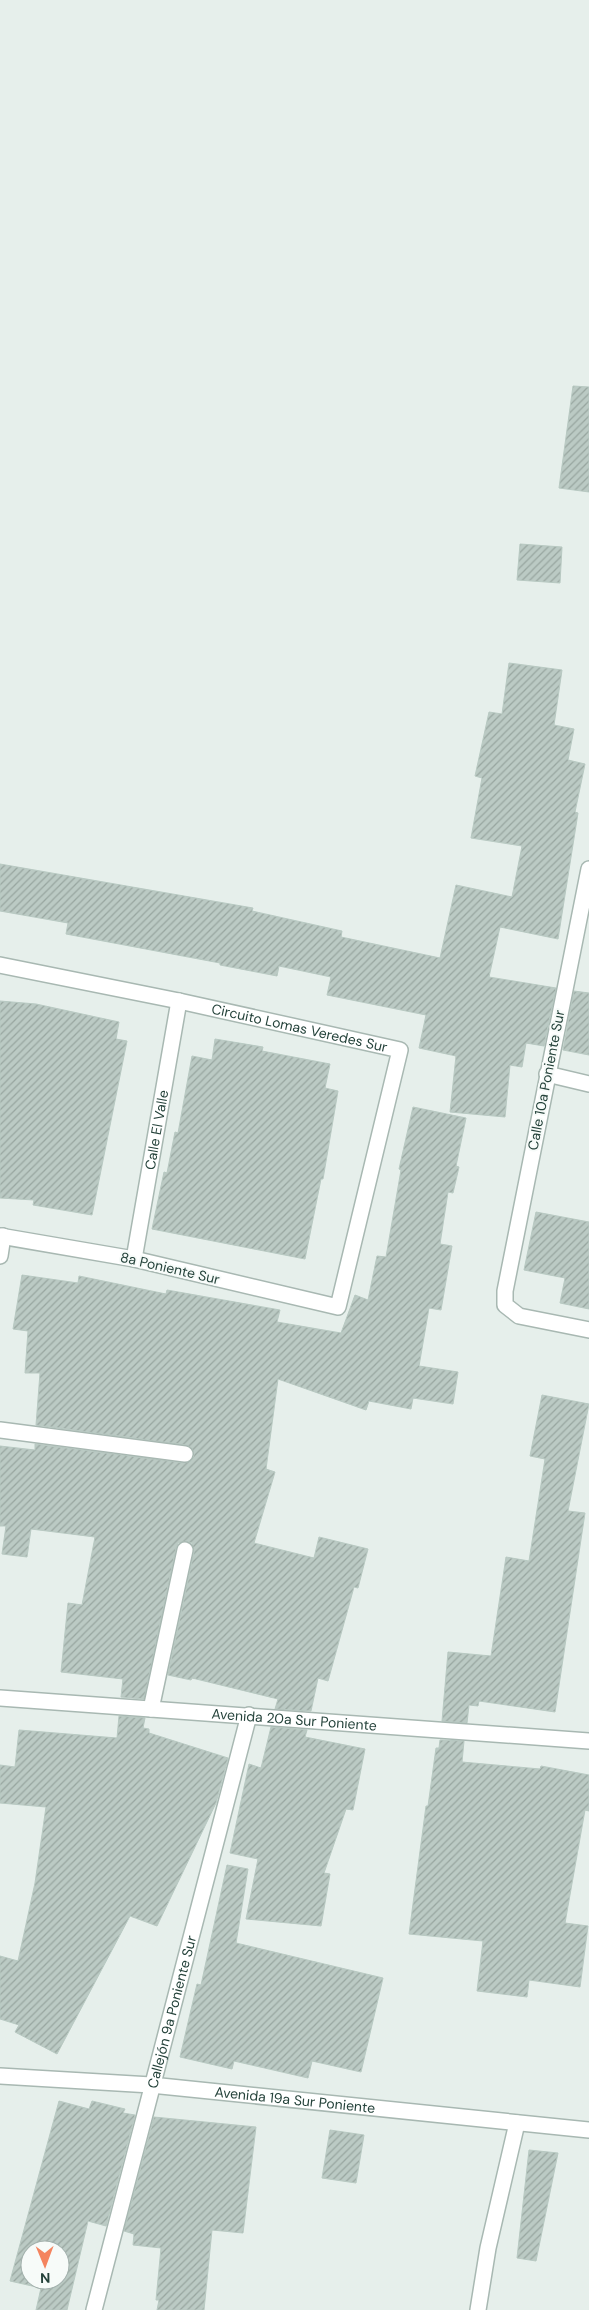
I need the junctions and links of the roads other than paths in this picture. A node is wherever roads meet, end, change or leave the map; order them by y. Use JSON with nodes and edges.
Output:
{"nodes":[{"id":1,"x":589,"y":869,"type":"edge"},
{"id":2,"x":0,"y":965,"type":"edge"},
{"id":3,"x":179,"y":1001,"type":"junction"},
{"id":4,"x":547,"y":1074,"type":"junction"},
{"id":5,"x":589,"y":1084,"type":"edge"},
{"id":6,"x":1,"y":1236,"type":"edge"},
{"id":7,"x":0,"y":1256,"type":"edge"},
{"id":8,"x":134,"y":1259,"type":"junction"},
{"id":9,"x":338,"y":1307,"type":"joint"},
{"id":10,"x":589,"y":1330,"type":"edge"},
{"id":11,"x":0,"y":1430,"type":"edge"},
{"id":12,"x":185,"y":1454,"type":"dead end"},
{"id":13,"x":185,"y":1550,"type":"dead end"},
{"id":14,"x":0,"y":1698,"type":"edge"},
{"id":15,"x":151,"y":1709,"type":"junction"},
{"id":16,"x":249,"y":1715,"type":"junction"},
{"id":17,"x":589,"y":1741,"type":"edge"},
{"id":18,"x":0,"y":2076,"type":"edge"},
{"id":19,"x":152,"y":2085,"type":"junction"},
{"id":20,"x":517,"y":2123,"type":"junction"},
{"id":21,"x":589,"y":2130,"type":"edge"},
{"id":22,"x":94,"y":2310,"type":"edge"},
{"id":23,"x":478,"y":2310,"type":"edge"}],
"edges":[{"from":1,"to":4,"type":"street","name":"Calle 10a Poniente Sur"},
{"from":2,"to":3,"type":"street","name":"Circuito Lomas Veredes Sur"},
{"from":3,"to":8,"type":"street","name":"Calle El Valle"},
{"from":3,"to":9,"type":"street","name":"Circuito Lomas Veredes Sur"},
{"from":4,"to":5,"type":"street"},
{"from":4,"to":10,"type":"street","name":"Calle 10a Poniente Sur"},
{"from":6,"to":7,"type":"street"},
{"from":6,"to":8,"type":"street","name":"8a Poniente Sur"},
{"from":8,"to":9,"type":"street","name":"8a Poniente Sur"},
{"from":11,"to":12,"type":"street"},
{"from":13,"to":15,"type":"street"},
{"from":14,"to":15,"type":"street","name":"Avenida 20a Sur Poniente"},
{"from":15,"to":16,"type":"street","name":"Avenida 20a Sur Poniente"},
{"from":16,"to":17,"type":"street","name":"Avenida 20a Sur Poniente"},
{"from":16,"to":19,"type":"street","name":"Callejón 9a Poniente Sur"},
{"from":18,"to":19,"type":"street","name":"Avenida 19a Sur Poniente"},
{"from":19,"to":20,"type":"street","name":"Avenida 19a Sur Poniente"},
{"from":19,"to":22,"type":"street","name":"Callejón 9a Poniente Sur"},
{"from":20,"to":21,"type":"street","name":"Avenida 19a Sur Poniente"},
{"from":20,"to":23,"type":"street"}]}
